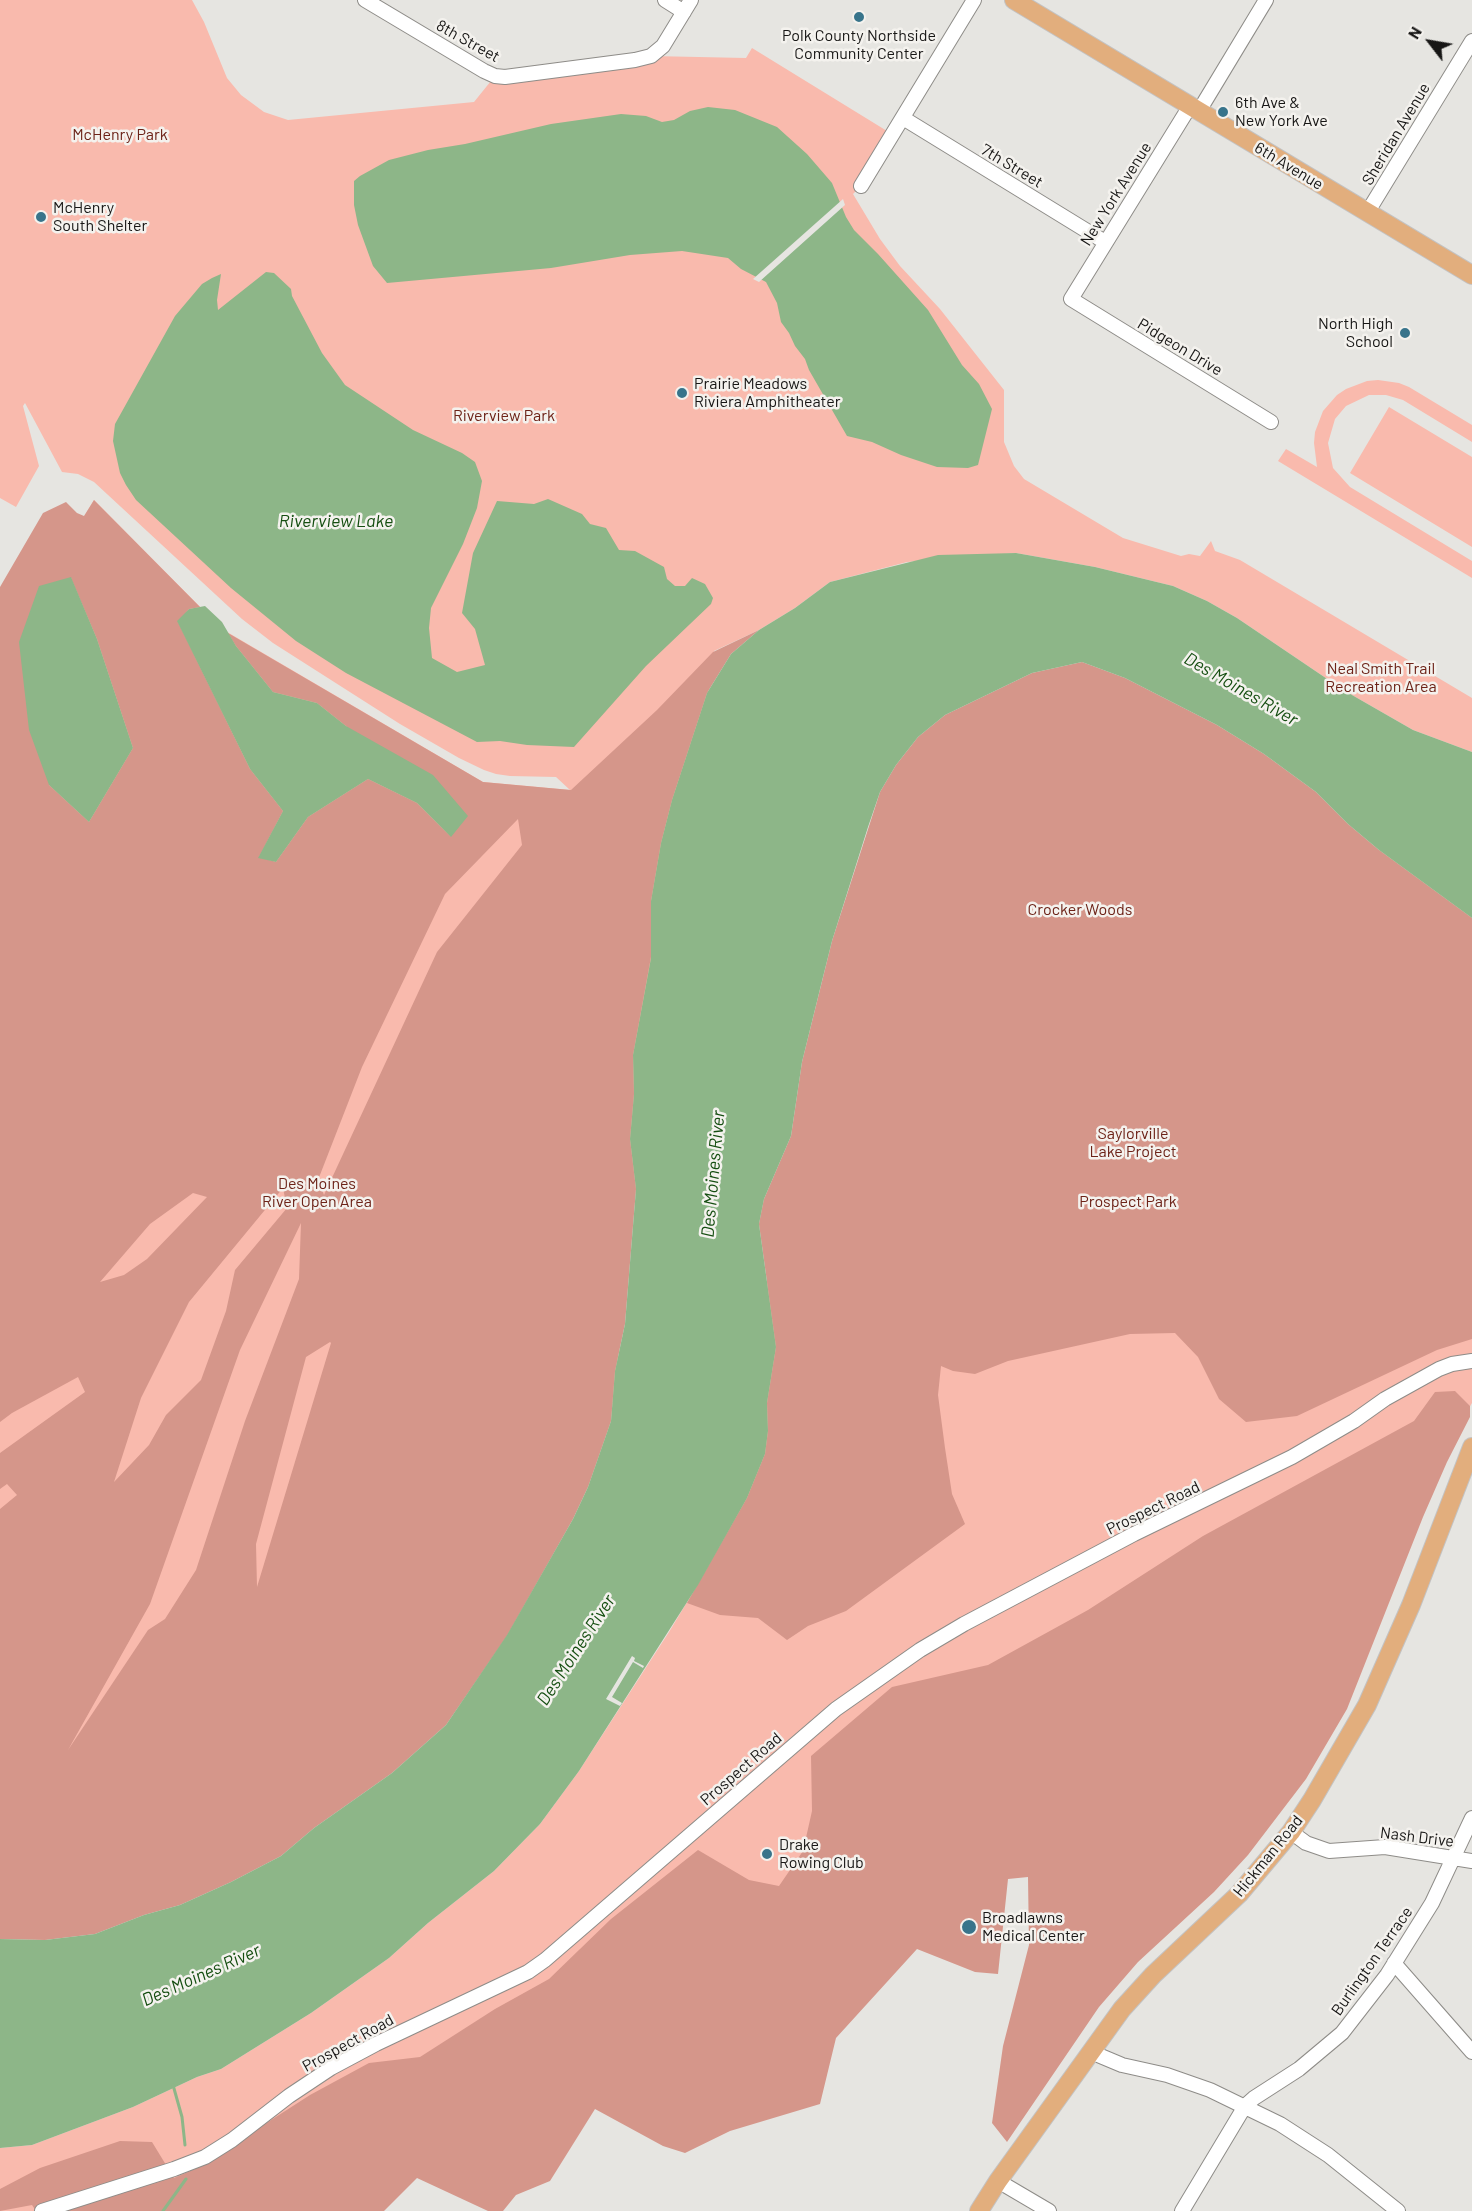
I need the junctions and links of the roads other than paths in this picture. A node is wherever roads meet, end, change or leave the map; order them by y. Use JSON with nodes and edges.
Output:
{"nodes":[{"id":1,"x":366,"y":0,"type":"edge"},
{"id":2,"x":664,"y":0,"type":"edge"},
{"id":3,"x":974,"y":0,"type":"edge"},
{"id":4,"x":1014,"y":0,"type":"edge"},
{"id":5,"x":1266,"y":0,"type":"edge"},
{"id":6,"x":688,"y":6,"type":"edge"},
{"id":7,"x":1472,"y":41,"type":"edge"},
{"id":8,"x":1194,"y":108,"type":"junction"},
{"id":9,"x":903,"y":118,"type":"junction"},
{"id":10,"x":861,"y":186,"type":"dead end"},
{"id":11,"x":1367,"y":213,"type":"junction"},
{"id":12,"x":1105,"y":242,"type":"junction"},
{"id":13,"x":1472,"y":275,"type":"edge"},
{"id":14,"x":1071,"y":299,"type":"joint"},
{"id":15,"x":1271,"y":422,"type":"dead end"},
{"id":16,"x":1472,"y":1361,"type":"edge"},
{"id":17,"x":1472,"y":1448,"type":"edge"},
{"id":18,"x":1472,"y":1818,"type":"edge"},
{"id":19,"x":1291,"y":1832,"type":"junction"},
{"id":20,"x":1455,"y":1858,"type":"junction"},
{"id":21,"x":1472,"y":1861,"type":"edge"},
{"id":22,"x":1394,"y":1963,"type":"junction"},
{"id":23,"x":1091,"y":2052,"type":"junction"},
{"id":24,"x":1472,"y":2052,"type":"edge"},
{"id":25,"x":1245,"y":2106,"type":"junction"},
{"id":26,"x":998,"y":2181,"type":"junction"},
{"id":27,"x":42,"y":2211,"type":"edge"},
{"id":28,"x":979,"y":2211,"type":"edge"},
{"id":29,"x":1049,"y":2211,"type":"edge"},
{"id":30,"x":1182,"y":2211,"type":"edge"},
{"id":31,"x":1398,"y":2211,"type":"edge"}],
"edges":[{"from":1,"to":6,"type":"street","name":"8th Street"},
{"from":2,"to":6,"type":"street"},
{"from":3,"to":9,"type":"street"},
{"from":4,"to":8,"type":"main road","name":"6th Avenue"},
{"from":5,"to":8,"type":"street","name":"New York Avenue"},
{"from":7,"to":11,"type":"street","name":"Sheridan Avenue"},
{"from":8,"to":11,"type":"main road","name":"6th Avenue"},
{"from":8,"to":12,"type":"street","name":"New York Avenue"},
{"from":9,"to":10,"type":"street"},
{"from":9,"to":12,"type":"street","name":"7th Street"},
{"from":11,"to":13,"type":"main road","name":"6th Avenue"},
{"from":12,"to":14,"type":"street","name":"New York Avenue"},
{"from":14,"to":15,"type":"street","name":"Pidgeon Drive"},
{"from":16,"to":27,"type":"street","name":"Prospect Road"},
{"from":17,"to":19,"type":"main road","name":"Hickman Road"},
{"from":18,"to":20,"type":"street","name":"Burlington Terrace"},
{"from":19,"to":20,"type":"street","name":"Nash Drive"},
{"from":19,"to":23,"type":"main road","name":"Hickman Road"},
{"from":20,"to":21,"type":"street","name":"Nash Drive"},
{"from":20,"to":22,"type":"street","name":"Burlington Terrace"},
{"from":22,"to":24,"type":"street"},
{"from":22,"to":25,"type":"street","name":"Burlington Terrace"},
{"from":23,"to":25,"type":"street"},
{"from":23,"to":26,"type":"main road","name":"Hickman Road"},
{"from":25,"to":30,"type":"street","name":"Burlington Terrace"},
{"from":25,"to":31,"type":"street"},
{"from":26,"to":28,"type":"main road","name":"Hickman Road"},
{"from":26,"to":29,"type":"street"}]}
